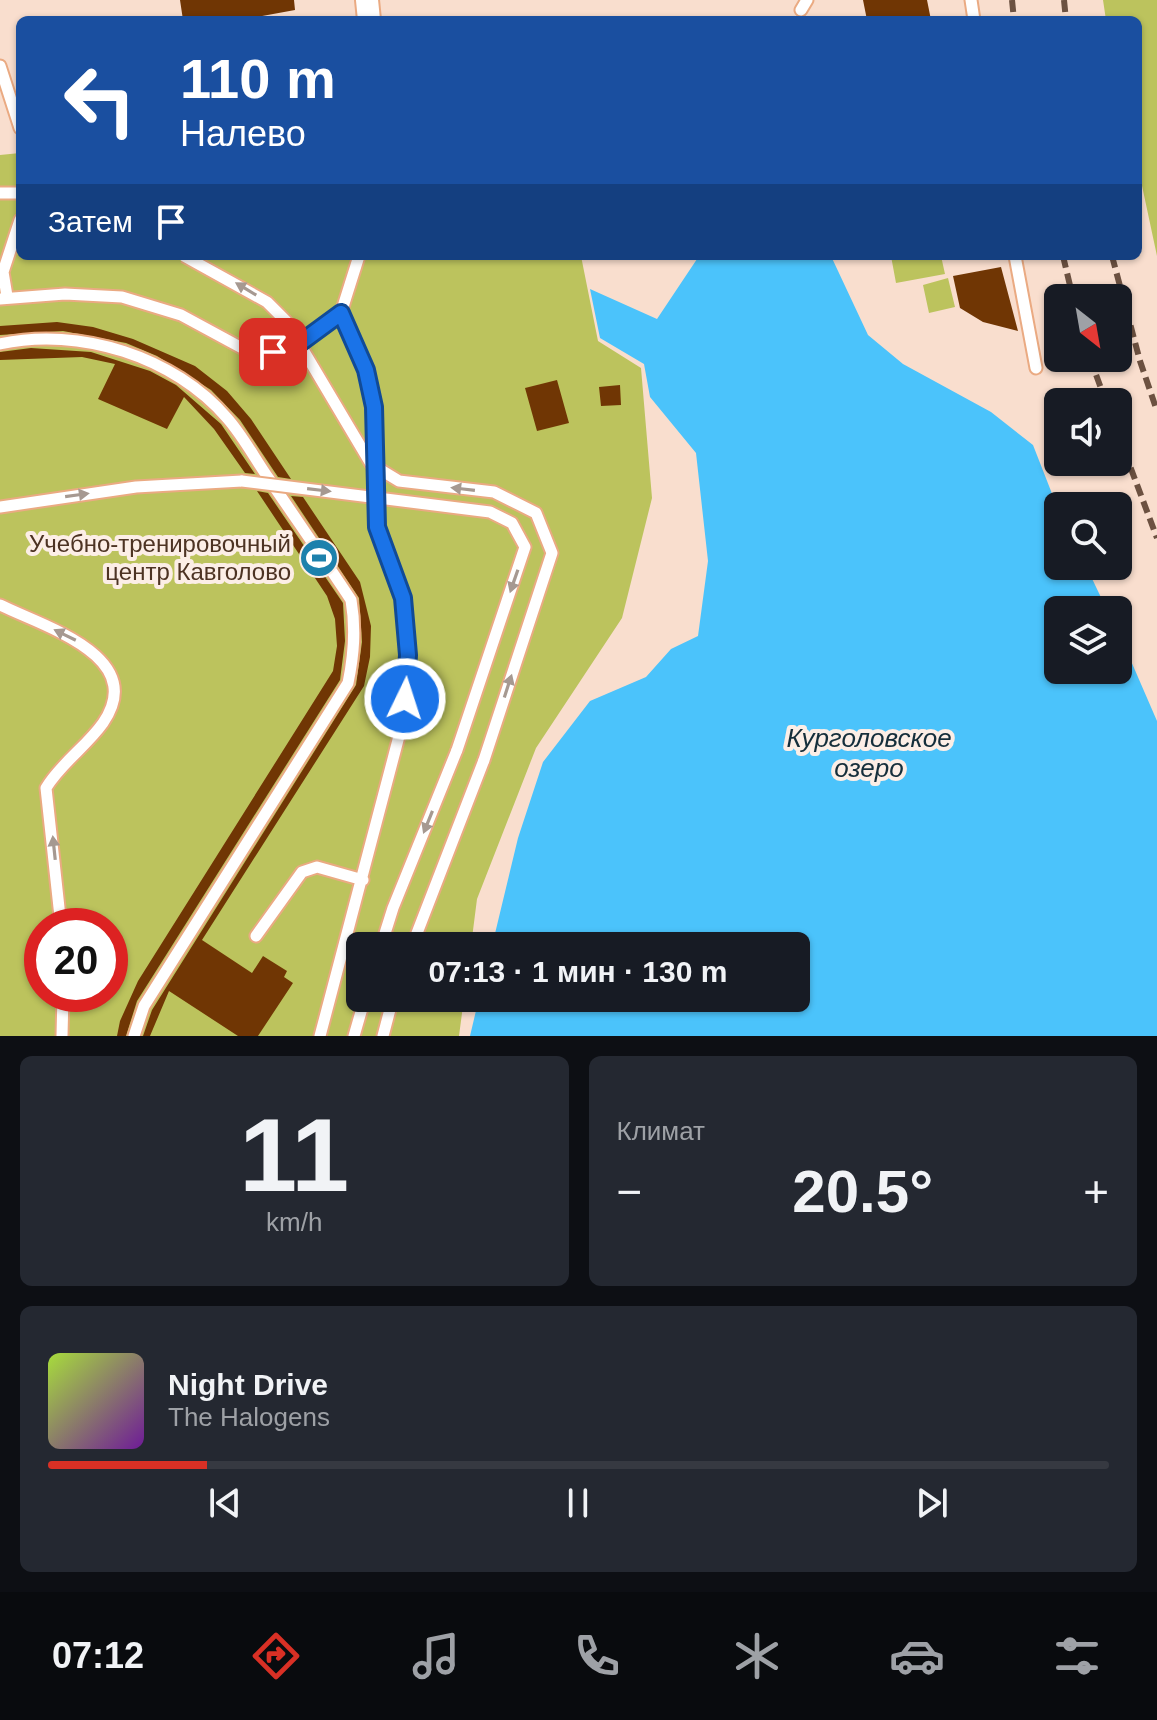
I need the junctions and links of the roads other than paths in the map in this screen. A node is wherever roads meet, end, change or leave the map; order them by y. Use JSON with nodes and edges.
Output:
{"nodes":[{"id":1,"x":0,"y":66,"type":"edge"},
{"id":2,"x":16,"y":116,"type":"edge"},
{"id":3,"x":16,"y":232,"type":"edge"},
{"id":4,"x":191,"y":260,"type":"edge"},
{"id":5,"x":358,"y":260,"type":"edge"},
{"id":6,"x":1016,"y":260,"type":"edge"},
{"id":7,"x":4,"y":298,"type":"edge"},
{"id":8,"x":341,"y":313,"type":"junction"},
{"id":9,"x":0,"y":344,"type":"edge"},
{"id":10,"x":1036,"y":368,"type":"dead end"},
{"id":11,"x":0,"y":507,"type":"edge"},
{"id":12,"x":0,"y":605,"type":"edge"},
{"id":13,"x":363,"y":880,"type":"junction"},
{"id":14,"x":59,"y":908,"type":"edge"},
{"id":15,"x":385,"y":932,"type":"edge"},
{"id":16,"x":417,"y":932,"type":"edge"},
{"id":17,"x":256,"y":936,"type":"dead end"},
{"id":18,"x":63,"y":1012,"type":"edge"},
{"id":19,"x":361,"y":1012,"type":"edge"},
{"id":20,"x":389,"y":1012,"type":"edge"},
{"id":21,"x":62,"y":1036,"type":"edge"},
{"id":22,"x":134,"y":1036,"type":"edge"},
{"id":23,"x":320,"y":1036,"type":"edge"},
{"id":24,"x":354,"y":1036,"type":"edge"},
{"id":25,"x":383,"y":1036,"type":"edge"}],
"edges":[{"from":1,"to":2,"type":"lane"},
{"from":3,"to":7,"type":"lane"},
{"from":16,"to":4,"type":"lane","one_way":true,"bridge":true},
{"from":5,"to":8,"type":"lane"},
{"from":6,"to":10,"type":"lane"},
{"from":7,"to":8,"type":"lane"},
{"from":8,"to":13,"type":"lane"},
{"from":9,"to":22,"type":"lane"},
{"from":11,"to":15,"type":"lane","one_way":true,"bridge":true},
{"from":14,"to":12,"type":"lane","one_way":true},
{"from":13,"to":17,"type":"lane"},
{"from":13,"to":23,"type":"lane"},
{"from":18,"to":21,"type":"lane"},
{"from":19,"to":24,"type":"lane"},
{"from":20,"to":25,"type":"lane"}]}
